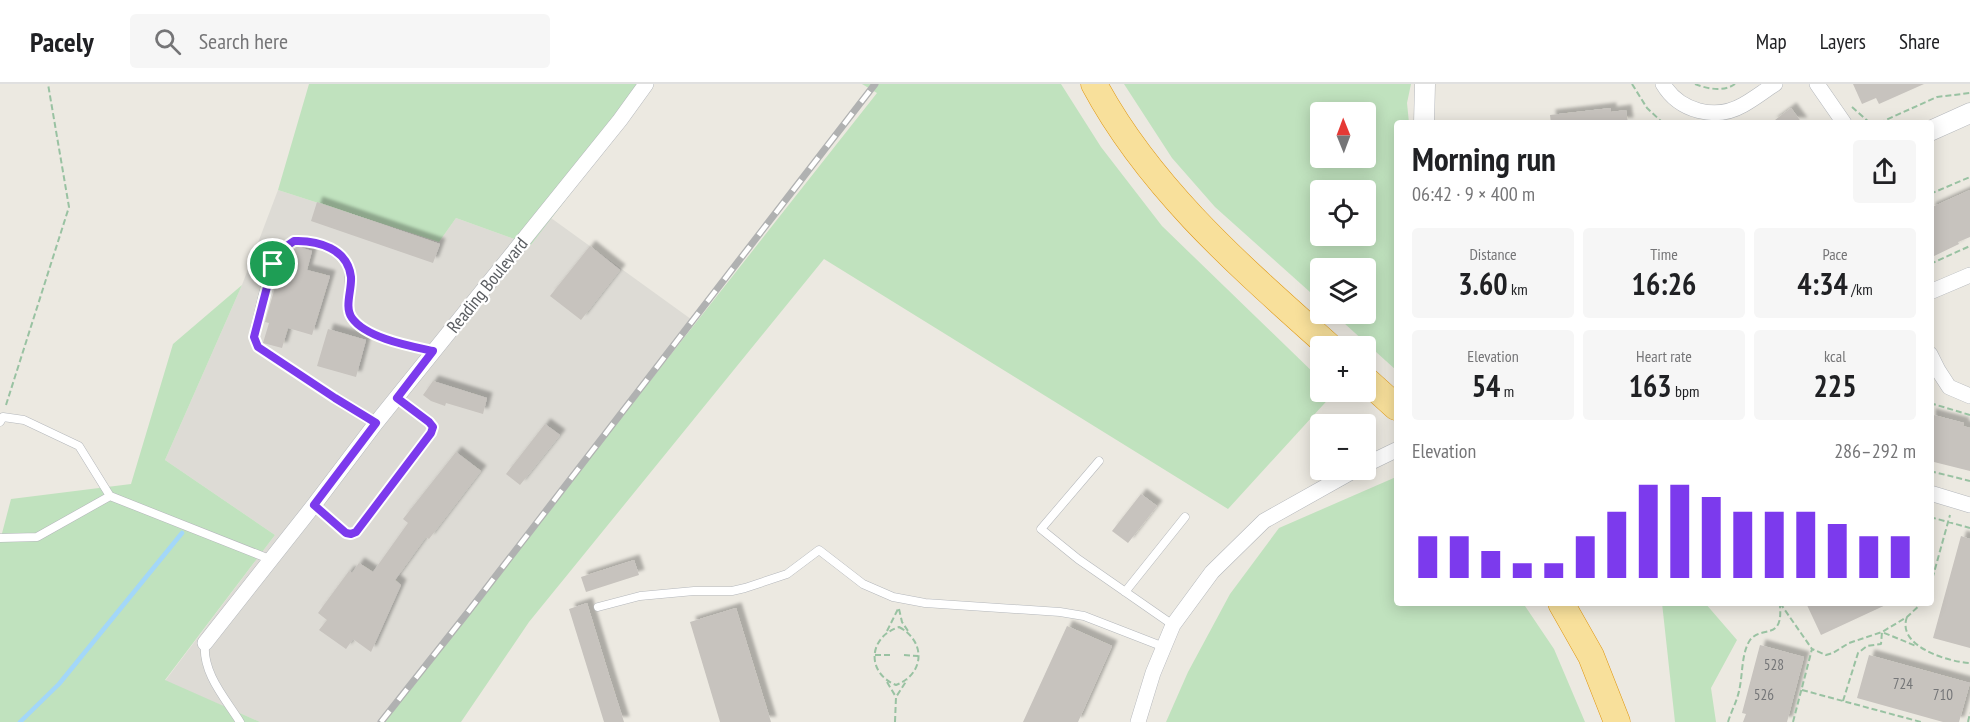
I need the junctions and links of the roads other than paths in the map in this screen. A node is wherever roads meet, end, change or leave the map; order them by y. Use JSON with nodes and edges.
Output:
{"nodes":[{"id":1,"x":646,"y":84,"type":"edge"},
{"id":2,"x":1094,"y":84,"type":"edge"},
{"id":3,"x":1425,"y":84,"type":"edge"},
{"id":4,"x":1663,"y":84,"type":"edge"},
{"id":5,"x":1775,"y":84,"type":"edge"},
{"id":6,"x":1817,"y":84,"type":"edge"},
{"id":7,"x":1970,"y":113,"type":"edge"},
{"id":8,"x":1692,"y":117,"type":"edge"},
{"id":9,"x":1424,"y":120,"type":"edge"},
{"id":10,"x":1842,"y":120,"type":"edge"},
{"id":11,"x":1934,"y":129,"type":"edge"},
{"id":12,"x":1970,"y":275,"type":"edge"},
{"id":13,"x":1934,"y":290,"type":"edge"},
{"id":14,"x":1318,"y":336,"type":"edge"},
{"id":15,"x":433,"y":351,"type":"junction"},
{"id":16,"x":1934,"y":362,"type":"edge"},
{"id":17,"x":1376,"y":389,"type":"edge"},
{"id":18,"x":1970,"y":396,"type":"edge"},
{"id":19,"x":397,"y":398,"type":"junction"},
{"id":20,"x":1394,"y":405,"type":"edge"},
{"id":21,"x":1,"y":419,"type":"edge"},
{"id":22,"x":376,"y":423,"type":"junction"},
{"id":23,"x":1394,"y":451,"type":"edge"},
{"id":24,"x":1376,"y":460,"type":"edge"},
{"id":25,"x":1099,"y":461,"type":"dead end"},
{"id":26,"x":1337,"y":480,"type":"edge"},
{"id":27,"x":1934,"y":493,"type":"edge"},
{"id":28,"x":110,"y":496,"type":"junction"},
{"id":29,"x":314,"y":505,"type":"junction"},
{"id":30,"x":1970,"y":505,"type":"edge"},
{"id":31,"x":1185,"y":517,"type":"dead end"},
{"id":32,"x":0,"y":538,"type":"edge"},
{"id":33,"x":272,"y":560,"type":"junction"},
{"id":34,"x":1125,"y":592,"type":"junction"},
{"id":35,"x":1564,"y":606,"type":"edge"},
{"id":36,"x":598,"y":607,"type":"dead end"},
{"id":37,"x":1173,"y":625,"type":"junction"},
{"id":38,"x":205,"y":643,"type":"joint"},
{"id":39,"x":1164,"y":647,"type":"junction"},
{"id":40,"x":240,"y":722,"type":"edge"},
{"id":41,"x":1138,"y":722,"type":"edge"},
{"id":42,"x":1617,"y":722,"type":"edge"}],
"edges":[{"from":1,"to":15,"type":"street","name":"Reading Boulevard"},
{"from":2,"to":14,"type":"highway"},
{"from":3,"to":9,"type":"street"},
{"from":4,"to":8,"type":"street"},
{"from":5,"to":8,"type":"street"},
{"from":6,"to":10,"type":"street"},
{"from":7,"to":11,"type":"street"},
{"from":12,"to":13,"type":"street"},
{"from":15,"to":19,"type":"street","name":"Reading Boulevard"},
{"from":15,"to":22,"type":"lane"},
{"from":16,"to":18,"type":"street"},
{"from":17,"to":20,"type":"highway"},
{"from":19,"to":22,"type":"street","name":"Reading Boulevard"},
{"from":19,"to":29,"type":"lane"},
{"from":21,"to":28,"type":"lane"},
{"from":22,"to":29,"type":"street","name":"Reading Boulevard"},
{"from":23,"to":24,"type":"street"},
{"from":25,"to":34,"type":"lane"},
{"from":26,"to":37,"type":"street"},
{"from":27,"to":30,"type":"street"},
{"from":28,"to":32,"type":"lane"},
{"from":28,"to":33,"type":"lane"},
{"from":29,"to":33,"type":"street","name":"Reading Boulevard"},
{"from":31,"to":34,"type":"lane"},
{"from":33,"to":38,"type":"street","name":"Reading Boulevard"},
{"from":34,"to":37,"type":"lane"},
{"from":35,"to":42,"type":"highway"},
{"from":36,"to":39,"type":"lane"},
{"from":37,"to":39,"type":"street"},
{"from":38,"to":40,"type":"lane","name":"Reading Boulevard"},
{"from":39,"to":41,"type":"street"}]}
